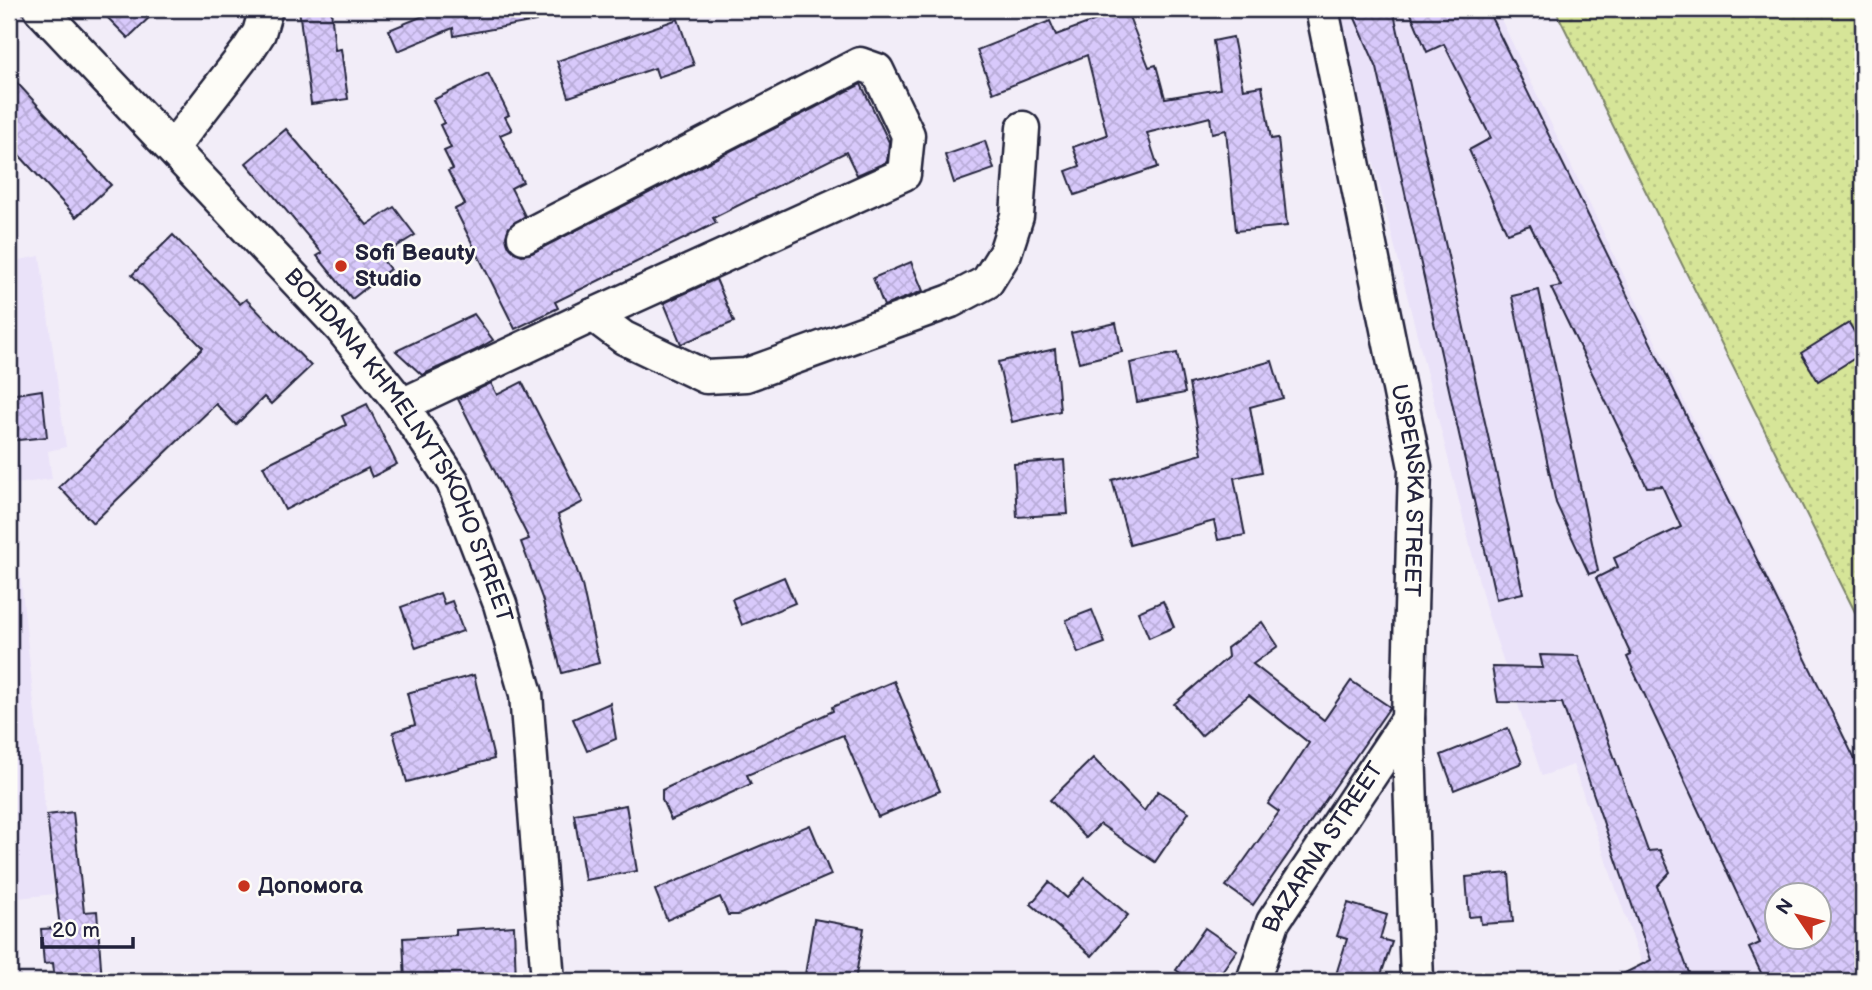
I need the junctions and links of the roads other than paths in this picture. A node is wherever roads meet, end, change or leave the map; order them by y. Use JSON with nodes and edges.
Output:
{"nodes":[{"id":1,"x":40,"y":9,"type":"edge"},
{"id":2,"x":266,"y":9,"type":"edge"},
{"id":3,"x":1322,"y":9,"type":"edge"},
{"id":4,"x":1023,"y":128,"type":"dead end"},
{"id":5,"x":173,"y":147,"type":"junction"},
{"id":6,"x":524,"y":237,"type":"dead end"},
{"id":7,"x":593,"y":315,"type":"junction"},
{"id":8,"x":402,"y":405,"type":"junction"},
{"id":9,"x":1408,"y":719,"type":"junction"},
{"id":10,"x":548,"y":981,"type":"edge"},
{"id":11,"x":1253,"y":981,"type":"edge"},
{"id":12,"x":1417,"y":981,"type":"edge"}],
"edges":[{"from":1,"to":5,"type":"street","name":"BOHDANA KHMELNYTSKOHO STREET"},
{"from":2,"to":5,"type":"street"},
{"from":3,"to":9,"type":"street","name":"USPENSKA STREET"},
{"from":4,"to":7,"type":"street"},
{"from":5,"to":8,"type":"street","name":"BOHDANA KHMELNYTSKOHO STREET"},
{"from":6,"to":7,"type":"street"},
{"from":7,"to":8,"type":"street"},
{"from":8,"to":10,"type":"street","name":"BOHDANA KHMELNYTSKOHO STREET"},
{"from":9,"to":11,"type":"street","name":"BAZARNA STREET"},
{"from":9,"to":12,"type":"street","name":"USPENSKA STREET"}]}
